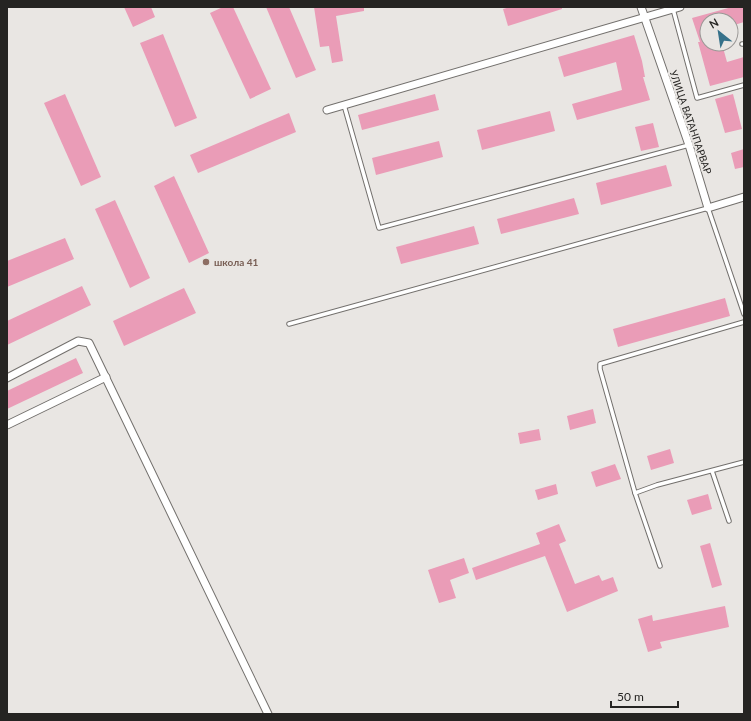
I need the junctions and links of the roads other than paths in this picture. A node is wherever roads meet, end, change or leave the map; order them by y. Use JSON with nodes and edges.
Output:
{"nodes":[{"id":1,"x":641,"y":7,"type":"edge"},
{"id":2,"x":677,"y":8,"type":"edge"},
{"id":3,"x":644,"y":17,"type":"junction"},
{"id":4,"x":744,"y":86,"type":"edge"},
{"id":5,"x":344,"y":105,"type":"junction"},
{"id":6,"x":326,"y":110,"type":"dead end"},
{"id":7,"x":688,"y":145,"type":"junction"},
{"id":8,"x":744,"y":197,"type":"edge"},
{"id":9,"x":708,"y":208,"type":"junction"},
{"id":10,"x":744,"y":314,"type":"edge"},
{"id":11,"x":744,"y":322,"type":"edge"},
{"id":12,"x":289,"y":324,"type":"dead end"},
{"id":13,"x":106,"y":377,"type":"junction"},
{"id":14,"x":7,"y":378,"type":"edge"},
{"id":15,"x":7,"y":425,"type":"edge"},
{"id":16,"x":744,"y":462,"type":"edge"},
{"id":17,"x":712,"y":471,"type":"junction"},
{"id":18,"x":635,"y":493,"type":"junction"},
{"id":19,"x":729,"y":521,"type":"dead end"},
{"id":20,"x":660,"y":566,"type":"dead end"},
{"id":21,"x":268,"y":714,"type":"edge"}],
"edges":[{"from":1,"to":3,"type":"street","name":"УЛИЦА ВАТАНПАРВАР"},
{"from":2,"to":3,"type":"street"},
{"from":2,"to":4,"type":"lane"},
{"from":3,"to":5,"type":"street"},
{"from":3,"to":7,"type":"street","name":"УЛИЦА ВАТАНПАРВАР"},
{"from":5,"to":6,"type":"street"},
{"from":5,"to":7,"type":"lane"},
{"from":7,"to":9,"type":"street","name":"УЛИЦА ВАТАНПАРВАР"},
{"from":8,"to":9,"type":"street"},
{"from":9,"to":10,"type":"lane"},
{"from":9,"to":12,"type":"lane"},
{"from":11,"to":18,"type":"lane"},
{"from":13,"to":14,"type":"street"},
{"from":13,"to":15,"type":"street"},
{"from":13,"to":21,"type":"street"},
{"from":16,"to":17,"type":"lane"},
{"from":17,"to":18,"type":"lane"},
{"from":17,"to":19,"type":"lane"},
{"from":18,"to":20,"type":"lane"}]}
